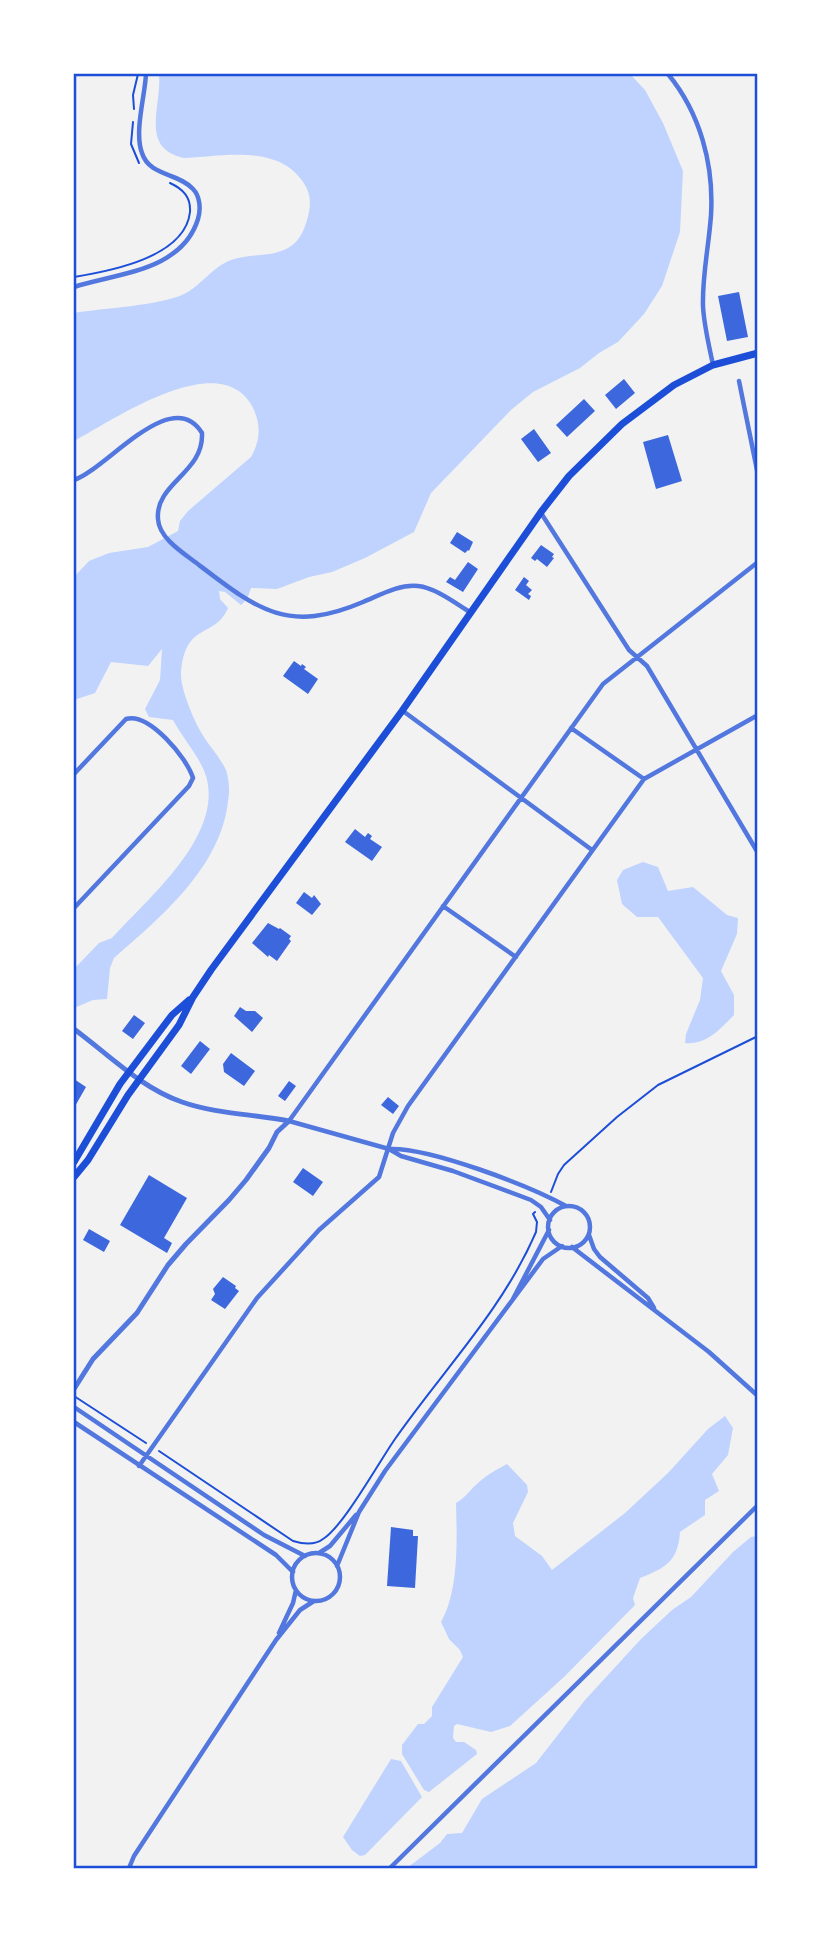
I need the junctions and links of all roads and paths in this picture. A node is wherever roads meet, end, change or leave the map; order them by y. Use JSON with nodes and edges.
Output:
{"nodes":[{"id":1,"x":138,"y":74,"type":"edge"},
{"id":2,"x":146,"y":74,"type":"edge"},
{"id":3,"x":667,"y":74,"type":"edge"},
{"id":4,"x":135,"y":112,"type":"dead end"},
{"id":5,"x":133,"y":122,"type":"dead end"},
{"id":6,"x":144,"y":167,"type":"dead end"},
{"id":7,"x":167,"y":182,"type":"dead end"},
{"id":8,"x":74,"y":277,"type":"edge"},
{"id":9,"x":74,"y":287,"type":"edge"},
{"id":10,"x":758,"y":353,"type":"edge"},
{"id":11,"x":713,"y":365,"type":"junction"},
{"id":12,"x":739,"y":381,"type":"dead end"},
{"id":13,"x":758,"y":475,"type":"edge"},
{"id":14,"x":74,"y":480,"type":"edge"},
{"id":15,"x":541,"y":512,"type":"junction"},
{"id":16,"x":758,"y":562,"type":"edge"},
{"id":17,"x":471,"y":613,"type":"junction"},
{"id":18,"x":638,"y":657,"type":"junction"},
{"id":19,"x":402,"y":711,"type":"junction"},
{"id":20,"x":758,"y":715,"type":"edge"},
{"id":21,"x":571,"y":728,"type":"junction"},
{"id":22,"x":696,"y":748,"type":"junction"},
{"id":23,"x":74,"y":774,"type":"edge"},
{"id":24,"x":644,"y":779,"type":"junction"},
{"id":25,"x":521,"y":797,"type":"junction"},
{"id":26,"x":592,"y":850,"type":"junction"},
{"id":27,"x":758,"y":853,"type":"edge"},
{"id":28,"x":443,"y":906,"type":"junction"},
{"id":29,"x":74,"y":908,"type":"edge"},
{"id":30,"x":516,"y":957,"type":"junction"},
{"id":31,"x":193,"y":997,"type":"junction"},
{"id":32,"x":74,"y":1029,"type":"edge"},
{"id":33,"x":758,"y":1036,"type":"edge"},
{"id":34,"x":129,"y":1071,"type":"junction"},
{"id":35,"x":141,"y":1079,"type":"junction"},
{"id":36,"x":289,"y":1121,"type":"junction"},
{"id":37,"x":388,"y":1149,"type":"junction"},
{"id":38,"x":74,"y":1162,"type":"edge"},
{"id":39,"x":564,"y":1165,"type":"dead end"},
{"id":40,"x":74,"y":1177,"type":"edge"},
{"id":41,"x":566,"y":1206,"type":"junction"},
{"id":42,"x":533,"y":1214,"type":"dead end"},
{"id":43,"x":550,"y":1220,"type":"junction"},
{"id":44,"x":549,"y":1230,"type":"junction"},
{"id":45,"x":589,"y":1234,"type":"junction"},
{"id":46,"x":562,"y":1246,"type":"junction"},
{"id":47,"x":572,"y":1247,"type":"junction"},
{"id":48,"x":511,"y":1303,"type":"junction"},
{"id":49,"x":655,"y":1309,"type":"junction"},
{"id":50,"x":74,"y":1389,"type":"edge"},
{"id":51,"x":74,"y":1395,"type":"edge"},
{"id":52,"x":758,"y":1396,"type":"edge"},
{"id":53,"x":74,"y":1407,"type":"edge"},
{"id":54,"x":74,"y":1422,"type":"edge"},
{"id":55,"x":147,"y":1444,"type":"dead end"},
{"id":56,"x":159,"y":1452,"type":"dead end"},
{"id":57,"x":146,"y":1455,"type":"junction"},
{"id":58,"x":139,"y":1466,"type":"junction"},
{"id":59,"x":758,"y":1505,"type":"edge"},
{"id":60,"x":223,"y":1507,"type":"junction"},
{"id":61,"x":359,"y":1512,"type":"junction"},
{"id":62,"x":216,"y":1517,"type":"junction"},
{"id":63,"x":319,"y":1553,"type":"junction"},
{"id":64,"x":305,"y":1556,"type":"junction"},
{"id":65,"x":337,"y":1566,"type":"junction"},
{"id":66,"x":293,"y":1572,"type":"junction"},
{"id":67,"x":296,"y":1590,"type":"junction"},
{"id":68,"x":314,"y":1601,"type":"junction"},
{"id":69,"x":276,"y":1640,"type":"junction"},
{"id":70,"x":129,"y":1868,"type":"edge"},
{"id":71,"x":390,"y":1868,"type":"edge"}],
"edges":[{"from":1,"to":4,"type":"path"},
{"from":2,"to":9,"type":"street"},
{"from":3,"to":11,"type":"street"},
{"from":5,"to":6,"type":"path"},
{"from":7,"to":8,"type":"path"},
{"from":10,"to":11,"type":"main road"},
{"from":11,"to":15,"type":"main road"},
{"from":12,"to":13,"type":"street"},
{"from":14,"to":17,"type":"street"},
{"from":15,"to":17,"type":"main road"},
{"from":15,"to":18,"type":"street"},
{"from":16,"to":18,"type":"street"},
{"from":17,"to":19,"type":"main road"},
{"from":18,"to":21,"type":"street"},
{"from":18,"to":22,"type":"street"},
{"from":19,"to":25,"type":"street"},
{"from":19,"to":31,"type":"main road"},
{"from":20,"to":22,"type":"street"},
{"from":21,"to":24,"type":"street"},
{"from":21,"to":25,"type":"street"},
{"from":22,"to":24,"type":"street"},
{"from":22,"to":27,"type":"street"},
{"from":23,"to":29,"type":"street"},
{"from":24,"to":26,"type":"street"},
{"from":25,"to":26,"type":"street"},
{"from":25,"to":28,"type":"street"},
{"from":26,"to":30,"type":"street"},
{"from":28,"to":30,"type":"street"},
{"from":28,"to":36,"type":"street"},
{"from":30,"to":37,"type":"street"},
{"from":31,"to":34,"type":"main road"},
{"from":31,"to":35,"type":"main road"},
{"from":32,"to":34,"type":"street"},
{"from":33,"to":39,"type":"path"},
{"from":34,"to":35,"type":"street"},
{"from":34,"to":38,"type":"main road"},
{"from":35,"to":36,"type":"street"},
{"from":35,"to":40,"type":"main road"},
{"from":36,"to":37,"type":"street"},
{"from":36,"to":50,"type":"street"},
{"from":37,"to":41,"type":"street"},
{"from":37,"to":43,"type":"street"},
{"from":37,"to":57,"type":"street"},
{"from":41,"to":43,"type":"street"},
{"from":41,"to":45,"type":"street"},
{"from":42,"to":56,"type":"path"},
{"from":43,"to":44,"type":"street"},
{"from":44,"to":46,"type":"street"},
{"from":44,"to":48,"type":"street"},
{"from":45,"to":47,"type":"street"},
{"from":45,"to":49,"type":"street"},
{"from":46,"to":47,"type":"street"},
{"from":46,"to":48,"type":"street"},
{"from":47,"to":49,"type":"street"},
{"from":48,"to":61,"type":"street"},
{"from":49,"to":52,"type":"street"},
{"from":51,"to":55,"type":"path"},
{"from":53,"to":57,"type":"street"},
{"from":54,"to":58,"type":"street"},
{"from":57,"to":58,"type":"street"},
{"from":57,"to":60,"type":"street"},
{"from":58,"to":62,"type":"street"},
{"from":59,"to":71,"type":"street"},
{"from":60,"to":62,"type":"street"},
{"from":60,"to":64,"type":"street"},
{"from":61,"to":63,"type":"street"},
{"from":61,"to":65,"type":"street"},
{"from":62,"to":66,"type":"street"},
{"from":63,"to":64,"type":"street"},
{"from":63,"to":65,"type":"street"},
{"from":64,"to":66,"type":"street"},
{"from":65,"to":68,"type":"street"},
{"from":66,"to":67,"type":"street"},
{"from":67,"to":68,"type":"street"},
{"from":67,"to":69,"type":"street"},
{"from":68,"to":69,"type":"street"},
{"from":69,"to":70,"type":"street"}]}
